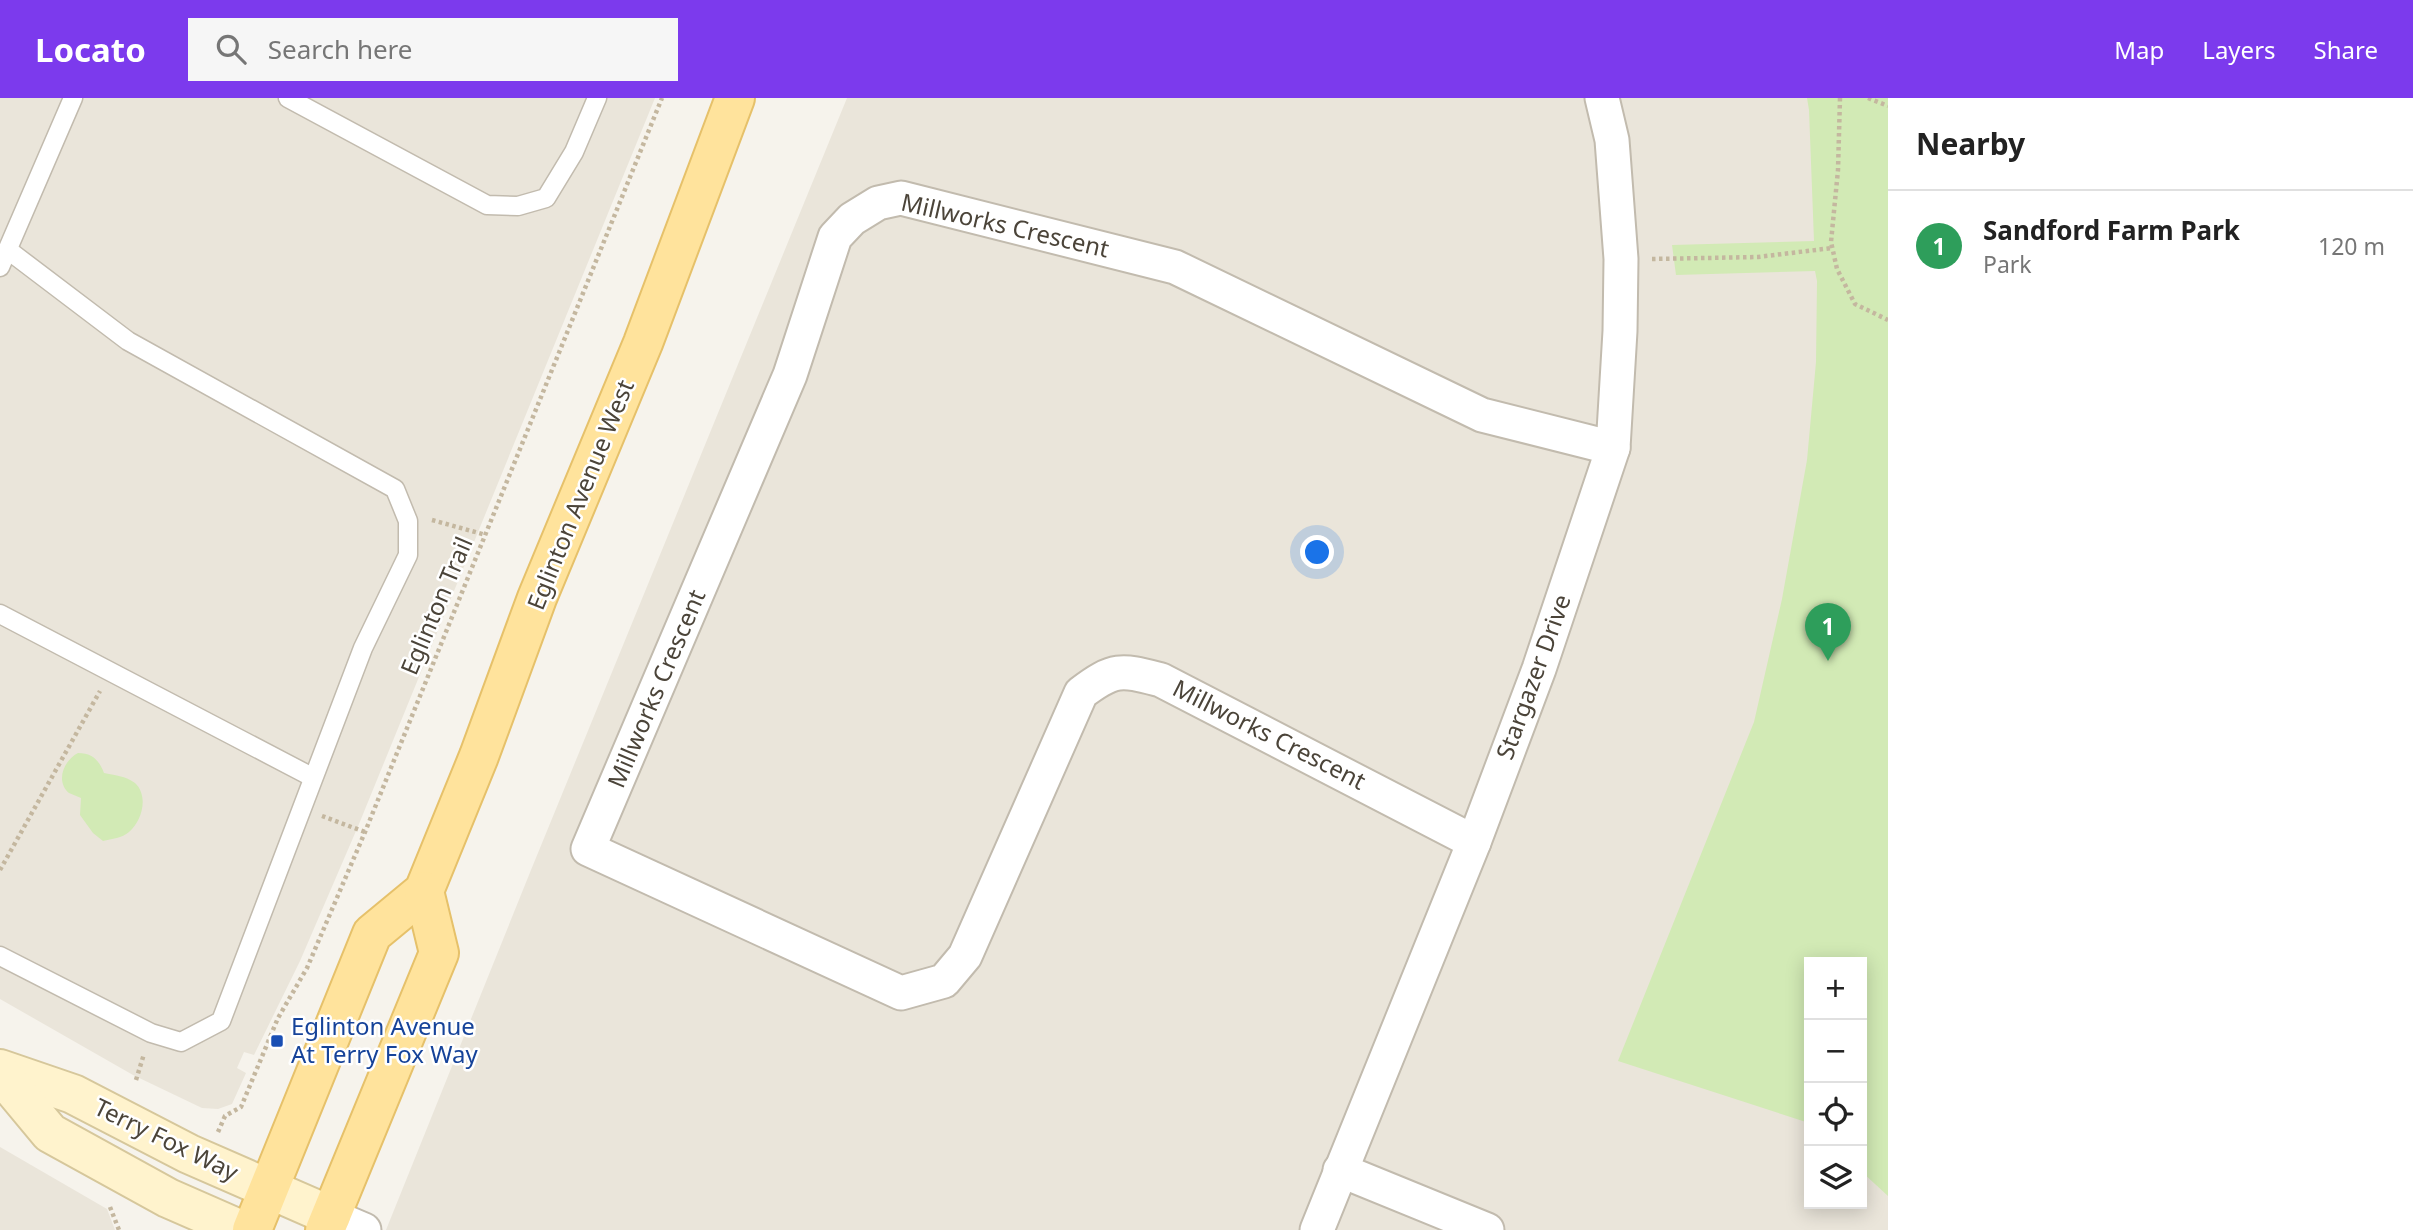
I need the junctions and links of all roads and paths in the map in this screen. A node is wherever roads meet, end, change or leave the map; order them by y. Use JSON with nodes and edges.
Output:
{"nodes":[{"id":1,"x":73,"y":98,"type":"edge"},
{"id":2,"x":288,"y":98,"type":"edge"},
{"id":3,"x":597,"y":98,"type":"edge"},
{"id":4,"x":662,"y":98,"type":"edge"},
{"id":5,"x":735,"y":98,"type":"edge"},
{"id":6,"x":1602,"y":98,"type":"edge"},
{"id":7,"x":1840,"y":98,"type":"edge"},
{"id":8,"x":1868,"y":98,"type":"edge"},
{"id":9,"x":1888,"y":106,"type":"edge"},
{"id":10,"x":1832,"y":248,"type":"junction"},
{"id":11,"x":8,"y":250,"type":"junction"},
{"id":12,"x":1621,"y":258,"type":"junction"},
{"id":13,"x":0,"y":267,"type":"edge"},
{"id":14,"x":1888,"y":320,"type":"edge"},
{"id":15,"x":1613,"y":447,"type":"junction"},
{"id":16,"x":431,"y":520,"type":"dead end"},
{"id":17,"x":486,"y":535,"type":"junction"},
{"id":18,"x":0,"y":614,"type":"edge"},
{"id":19,"x":110,"y":672,"type":"junction"},
{"id":20,"x":312,"y":777,"type":"junction"},
{"id":21,"x":321,"y":815,"type":"dead end"},
{"id":22,"x":365,"y":832,"type":"junction"},
{"id":23,"x":1475,"y":842,"type":"junction"},
{"id":24,"x":0,"y":870,"type":"edge"},
{"id":25,"x":424,"y":891,"type":"junction"},
{"id":26,"x":0,"y":956,"type":"edge"},
{"id":27,"x":0,"y":1071,"type":"edge"},
{"id":28,"x":225,"y":1116,"type":"dead end"},
{"id":29,"x":1340,"y":1170,"type":"junction"},
{"id":30,"x":269,"y":1189,"type":"junction"},
{"id":31,"x":110,"y":1207,"type":"dead end"},
{"id":32,"x":340,"y":1225,"type":"edge"},
{"id":33,"x":119,"y":1230,"type":"edge"},
{"id":34,"x":241,"y":1230,"type":"edge"},
{"id":35,"x":252,"y":1230,"type":"edge"},
{"id":36,"x":1317,"y":1230,"type":"edge"},
{"id":37,"x":1487,"y":1230,"type":"edge"}],
"edges":[{"from":1,"to":11,"type":"lane"},
{"from":2,"to":3,"type":"lane"},
{"from":4,"to":17,"type":"path","name":"Eglinton Trail"},
{"from":5,"to":25,"type":"main road","name":"Eglinton Avenue West"},
{"from":6,"to":12,"type":"street","name":"Stargazer Drive"},
{"from":7,"to":10,"type":"path"},
{"from":8,"to":9,"type":"path"},
{"from":10,"to":12,"type":"path"},
{"from":10,"to":14,"type":"path"},
{"from":11,"to":13,"type":"lane"},
{"from":11,"to":20,"type":"lane"},
{"from":12,"to":15,"type":"street","name":"Stargazer Drive"},
{"from":15,"to":23,"type":"street","name":"Stargazer Drive"},
{"from":15,"to":23,"type":"street","name":"Millworks Crescent"},
{"from":16,"to":17,"type":"path"},
{"from":17,"to":22,"type":"path","name":"Eglinton Trail"},
{"from":18,"to":19,"type":"lane"},
{"from":19,"to":20,"type":"lane"},
{"from":19,"to":24,"type":"path"},
{"from":20,"to":26,"type":"lane"},
{"from":21,"to":22,"type":"path"},
{"from":22,"to":28,"type":"path","name":"Eglinton Trail"},
{"from":23,"to":29,"type":"street","name":"Stargazer Drive"},
{"from":25,"to":30,"type":"main road","name":"Eglinton Avenue West"},
{"from":25,"to":32,"type":"main road"},
{"from":27,"to":30,"type":"street","name":"Terry Fox Way"},
{"from":27,"to":34,"type":"street","name":"Terry Fox Way"},
{"from":29,"to":36,"type":"street","name":"Stargazer Drive"},
{"from":29,"to":37,"type":"street"},
{"from":30,"to":32,"type":"street","name":"Terry Fox Way"},
{"from":30,"to":35,"type":"main road","name":"Eglinton Avenue West"},
{"from":31,"to":33,"type":"path"}]}
